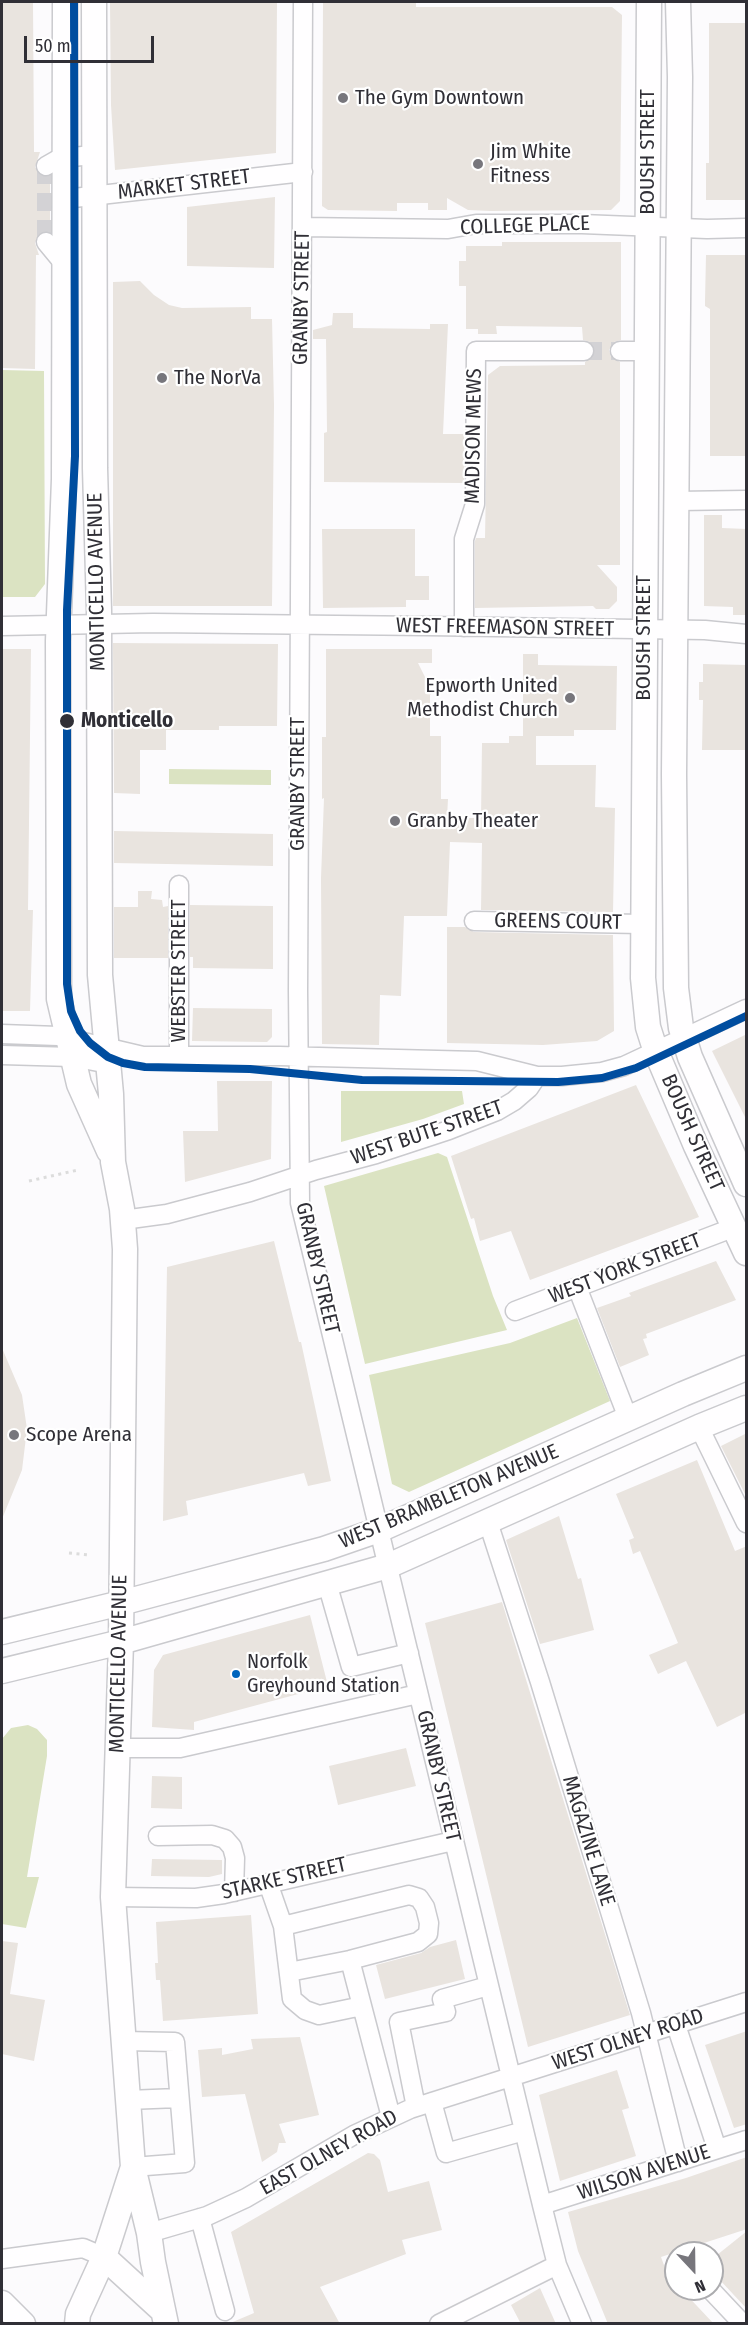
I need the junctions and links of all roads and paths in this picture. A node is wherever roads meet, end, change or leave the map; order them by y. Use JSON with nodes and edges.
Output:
{"nodes":[{"id":1,"x":65,"y":2,"type":"edge"},
{"id":2,"x":94,"y":2,"type":"edge"},
{"id":3,"x":303,"y":2,"type":"edge"},
{"id":4,"x":649,"y":2,"type":"edge"},
{"id":5,"x":678,"y":2,"type":"edge"},
{"id":6,"x":94,"y":155,"type":"junction"},
{"id":7,"x":55,"y":162,"type":"junction"},
{"id":8,"x":303,"y":172,"type":"junction"},
{"id":9,"x":94,"y":196,"type":"junction"},
{"id":10,"x":64,"y":199,"type":"junction"},
{"id":11,"x":303,"y":227,"type":"junction"},
{"id":12,"x":648,"y":227,"type":"junction"},
{"id":13,"x":679,"y":228,"type":"junction"},
{"id":14,"x":747,"y":228,"type":"edge"},
{"id":15,"x":46,"y":242,"type":"tunnel mouth"},
{"id":16,"x":65,"y":265,"type":"junction"},
{"id":17,"x":584,"y":351,"type":"tunnel mouth"},
{"id":18,"x":620,"y":351,"type":"tunnel mouth"},
{"id":19,"x":647,"y":351,"type":"junction"},
{"id":20,"x":747,"y":500,"type":"edge"},
{"id":21,"x":677,"y":501,"type":"junction"},
{"id":22,"x":99,"y":625,"type":"junction"},
{"id":23,"x":300,"y":625,"type":"junction"},
{"id":24,"x":2,"y":626,"type":"edge"},
{"id":25,"x":58,"y":626,"type":"junction"},
{"id":26,"x":464,"y":627,"type":"junction"},
{"id":27,"x":644,"y":630,"type":"junction"},
{"id":28,"x":676,"y":630,"type":"junction"},
{"id":29,"x":747,"y":634,"type":"edge"},
{"id":30,"x":179,"y":885,"type":"dead end"},
{"id":31,"x":474,"y":921,"type":"dead end"},
{"id":32,"x":642,"y":924,"type":"junction"},
{"id":33,"x":747,"y":1009,"type":"edge"},
{"id":34,"x":2,"y":1034,"type":"edge"},
{"id":35,"x":684,"y":1038,"type":"junction"},
{"id":36,"x":70,"y":1047,"type":"junction"},
{"id":37,"x":656,"y":1052,"type":"junction"},
{"id":38,"x":2,"y":1055,"type":"edge"},
{"id":39,"x":108,"y":1056,"type":"junction"},
{"id":40,"x":179,"y":1056,"type":"junction"},
{"id":41,"x":299,"y":1057,"type":"junction"},
{"id":42,"x":537,"y":1076,"type":"junction"},
{"id":43,"x":113,"y":1162,"type":"junction"},
{"id":44,"x":78,"y":1170,"type":"dead end"},
{"id":45,"x":300,"y":1176,"type":"junction"},
{"id":46,"x":29,"y":1181,"type":"dead end"},
{"id":47,"x":747,"y":1184,"type":"edge"},
{"id":48,"x":123,"y":1220,"type":"junction"},
{"id":49,"x":735,"y":1227,"type":"junction"},
{"id":50,"x":747,"y":1253,"type":"edge"},
{"id":51,"x":577,"y":1287,"type":"junction"},
{"id":52,"x":515,"y":1311,"type":"dead end"},
{"id":53,"x":747,"y":1368,"type":"edge"},
{"id":54,"x":747,"y":1408,"type":"edge"},
{"id":55,"x":628,"y":1419,"type":"junction"},
{"id":56,"x":699,"y":1427,"type":"junction"},
{"id":57,"x":488,"y":1522,"type":"junction"},
{"id":58,"x":747,"y":1523,"type":"edge"},
{"id":59,"x":379,"y":1530,"type":"junction"},
{"id":60,"x":69,"y":1553,"type":"dead end"},
{"id":61,"x":89,"y":1555,"type":"dead end"},
{"id":62,"x":388,"y":1566,"type":"junction"},
{"id":63,"x":327,"y":1583,"type":"junction"},
{"id":64,"x":121,"y":1604,"type":"junction"},
{"id":65,"x":2,"y":1632,"type":"edge"},
{"id":66,"x":121,"y":1642,"type":"junction"},
{"id":67,"x":409,"y":1653,"type":"junction"},
{"id":68,"x":2,"y":1671,"type":"edge"},
{"id":69,"x":418,"y":1694,"type":"junction"},
{"id":70,"x":117,"y":1748,"type":"junction"},
{"id":71,"x":158,"y":1836,"type":"dead end"},
{"id":72,"x":453,"y":1841,"type":"junction"},
{"id":73,"x":268,"y":1883,"type":"junction"},
{"id":74,"x":234,"y":1892,"type":"junction"},
{"id":75,"x":113,"y":1897,"type":"junction"},
{"id":76,"x":283,"y":1926,"type":"junction"},
{"id":77,"x":350,"y":1960,"type":"junction"},
{"id":78,"x":289,"y":1972,"type":"junction"},
{"id":79,"x":488,"y":1986,"type":"junction"},
{"id":80,"x":747,"y":2002,"type":"edge"},
{"id":81,"x":362,"y":2007,"type":"junction"},
{"id":82,"x":675,"y":2025,"type":"junction"},
{"id":83,"x":645,"y":2033,"type":"junction"},
{"id":84,"x":123,"y":2041,"type":"junction"},
{"id":85,"x":511,"y":2078,"type":"junction"},
{"id":86,"x":178,"y":2098,"type":"junction"},
{"id":87,"x":128,"y":2100,"type":"junction"},
{"id":88,"x":424,"y":2104,"type":"junction"},
{"id":89,"x":391,"y":2116,"type":"junction"},
{"id":90,"x":524,"y":2131,"type":"junction"},
{"id":91,"x":747,"y":2140,"type":"edge"},
{"id":92,"x":717,"y":2149,"type":"junction"},
{"id":93,"x":678,"y":2162,"type":"junction"},
{"id":94,"x":133,"y":2166,"type":"junction"},
{"id":95,"x":542,"y":2205,"type":"junction"},
{"id":96,"x":200,"y":2218,"type":"junction"},
{"id":97,"x":150,"y":2233,"type":"junction"},
{"id":98,"x":104,"y":2257,"type":"junction"},
{"id":99,"x":2,"y":2259,"type":"edge"},
{"id":100,"x":557,"y":2265,"type":"junction"},
{"id":101,"x":721,"y":2301,"type":"edge"},
{"id":102,"x":2,"y":2303,"type":"edge"},
{"id":103,"x":225,"y":2312,"type":"dead end"},
{"id":104,"x":164,"y":2317,"type":"edge"},
{"id":105,"x":23,"y":2324,"type":"edge"},
{"id":106,"x":77,"y":2324,"type":"edge"},
{"id":107,"x":440,"y":2324,"type":"edge"},
{"id":108,"x":582,"y":2324,"type":"edge"},
{"id":109,"x":743,"y":2324,"type":"edge"}],
"edges":[{"from":1,"to":7,"type":"main road","name":"MONTICELLO AVENUE"},
{"from":2,"to":6,"type":"main road","name":"MONTICELLO AVENUE"},
{"from":3,"to":8,"type":"street","name":"GRANBY STREET"},
{"from":4,"to":12,"type":"main road","name":"BOUSH STREET"},
{"from":5,"to":13,"type":"main road","name":"BOUSH STREET"},
{"from":6,"to":7,"type":"street"},
{"from":6,"to":9,"type":"main road","name":"MONTICELLO AVENUE"},
{"from":7,"to":10,"type":"main road","name":"MONTICELLO AVENUE"},
{"from":8,"to":9,"type":"street","name":"MARKET STREET"},
{"from":8,"to":11,"type":"street","name":"GRANBY STREET"},
{"from":9,"to":10,"type":"street","name":"MARKET STREET"},
{"from":9,"to":22,"type":"main road","name":"MONTICELLO AVENUE"},
{"from":10,"to":16,"type":"main road","name":"MONTICELLO AVENUE"},
{"from":11,"to":12,"type":"street","name":"COLLEGE PLACE"},
{"from":11,"to":23,"type":"street","name":"GRANBY STREET"},
{"from":12,"to":13,"type":"street","name":"COLLEGE PLACE"},
{"from":12,"to":19,"type":"main road","name":"BOUSH STREET"},
{"from":13,"to":14,"type":"street","name":"COLLEGE PLACE"},
{"from":13,"to":21,"type":"main road","name":"BOUSH STREET"},
{"from":15,"to":16,"type":"street"},
{"from":16,"to":25,"type":"main road","name":"MONTICELLO AVENUE"},
{"from":17,"to":26,"type":"street","name":"MADISON MEWS"},
{"from":18,"to":19,"type":"street"},
{"from":19,"to":27,"type":"main road","name":"BOUSH STREET"},
{"from":20,"to":21,"type":"street"},
{"from":21,"to":28,"type":"main road","name":"BOUSH STREET"},
{"from":22,"to":23,"type":"street","name":"WEST FREEMASON STREET"},
{"from":22,"to":25,"type":"street","name":"WEST FREEMASON STREET"},
{"from":22,"to":39,"type":"main road","name":"MONTICELLO AVENUE"},
{"from":23,"to":26,"type":"street","name":"WEST FREEMASON STREET"},
{"from":23,"to":41,"type":"street","name":"GRANBY STREET"},
{"from":24,"to":25,"type":"street","name":"WEST FREEMASON STREET"},
{"from":25,"to":36,"type":"main road","name":"MONTICELLO AVENUE"},
{"from":26,"to":27,"type":"street","name":"WEST FREEMASON STREET"},
{"from":27,"to":28,"type":"street","name":"WEST FREEMASON STREET"},
{"from":27,"to":32,"type":"main road","name":"BOUSH STREET"},
{"from":28,"to":29,"type":"street","name":"WEST FREEMASON STREET"},
{"from":28,"to":35,"type":"main road","name":"BOUSH STREET"},
{"from":30,"to":40,"type":"street","name":"WEBSTER STREET"},
{"from":31,"to":32,"type":"street","name":"GREENS COURT"},
{"from":32,"to":37,"type":"main road","name":"BOUSH STREET"},
{"from":33,"to":35,"type":"street"},
{"from":34,"to":36,"type":"street"},
{"from":35,"to":37,"type":"street"},
{"from":35,"to":47,"type":"main road","name":"BOUSH STREET"},
{"from":36,"to":38,"type":"street"},
{"from":36,"to":39,"type":"street"},
{"from":36,"to":43,"type":"main road","name":"MONTICELLO AVENUE"},
{"from":37,"to":42,"type":"street"},
{"from":37,"to":49,"type":"main road","name":"BOUSH STREET"},
{"from":39,"to":40,"type":"street"},
{"from":39,"to":43,"type":"main road","name":"MONTICELLO AVENUE"},
{"from":40,"to":41,"type":"street"},
{"from":41,"to":42,"type":"street"},
{"from":41,"to":45,"type":"street","name":"GRANBY STREET"},
{"from":42,"to":45,"type":"street","name":"WEST BUTE STREET"},
{"from":43,"to":48,"type":"main road","name":"MONTICELLO AVENUE"},
{"from":44,"to":46,"type":"path"},
{"from":45,"to":48,"type":"street","name":"WEST BUTE STREET"},
{"from":45,"to":59,"type":"street","name":"GRANBY STREET"},
{"from":48,"to":64,"type":"main road","name":"MONTICELLO AVENUE"},
{"from":49,"to":50,"type":"main road","name":"BOUSH STREET"},
{"from":49,"to":51,"type":"street","name":"WEST YORK STREET"},
{"from":51,"to":52,"type":"street","name":"WEST YORK STREET"},
{"from":51,"to":55,"type":"street"},
{"from":53,"to":55,"type":"main road","name":"WEST BRAMBLETON AVENUE"},
{"from":54,"to":56,"type":"main road","name":"WEST BRAMBLETON AVENUE"},
{"from":55,"to":59,"type":"main road","name":"WEST BRAMBLETON AVENUE"},
{"from":56,"to":57,"type":"main road","name":"WEST BRAMBLETON AVENUE"},
{"from":56,"to":58,"type":"street"},
{"from":57,"to":62,"type":"main road","name":"WEST BRAMBLETON AVENUE"},
{"from":57,"to":83,"type":"street","name":"MAGAZINE LANE"},
{"from":59,"to":62,"type":"street","name":"GRANBY STREET"},
{"from":59,"to":64,"type":"main road","name":"WEST BRAMBLETON AVENUE"},
{"from":60,"to":61,"type":"path"},
{"from":62,"to":63,"type":"main road","name":"WEST BRAMBLETON AVENUE"},
{"from":62,"to":67,"type":"street","name":"GRANBY STREET"},
{"from":63,"to":66,"type":"main road","name":"WEST BRAMBLETON AVENUE"},
{"from":63,"to":67,"type":"street"},
{"from":64,"to":65,"type":"main road","name":"WEST BRAMBLETON AVENUE"},
{"from":64,"to":66,"type":"main road","name":"MONTICELLO AVENUE"},
{"from":66,"to":68,"type":"main road","name":"WEST BRAMBLETON AVENUE"},
{"from":66,"to":70,"type":"main road","name":"MONTICELLO AVENUE"},
{"from":67,"to":69,"type":"street","name":"GRANBY STREET"},
{"from":69,"to":70,"type":"street"},
{"from":69,"to":72,"type":"street","name":"GRANBY STREET"},
{"from":70,"to":75,"type":"main road","name":"MONTICELLO AVENUE"},
{"from":71,"to":74,"type":"street"},
{"from":72,"to":73,"type":"street","name":"STARKE STREET"},
{"from":72,"to":79,"type":"street","name":"GRANBY STREET"},
{"from":73,"to":74,"type":"street","name":"STARKE STREET"},
{"from":73,"to":76,"type":"street"},
{"from":74,"to":75,"type":"street","name":"STARKE STREET"},
{"from":75,"to":84,"type":"main road","name":"MONTICELLO AVENUE"},
{"from":76,"to":77,"type":"street"},
{"from":76,"to":78,"type":"street"},
{"from":77,"to":78,"type":"street"},
{"from":77,"to":81,"type":"street"},
{"from":78,"to":81,"type":"street"},
{"from":79,"to":85,"type":"street","name":"GRANBY STREET"},
{"from":79,"to":88,"type":"street"},
{"from":80,"to":82,"type":"street","name":"WEST OLNEY ROAD"},
{"from":81,"to":89,"type":"street"},
{"from":82,"to":83,"type":"street","name":"WEST OLNEY ROAD"},
{"from":82,"to":92,"type":"street"},
{"from":83,"to":85,"type":"street","name":"WEST OLNEY ROAD"},
{"from":83,"to":93,"type":"street","name":"MAGAZINE LANE"},
{"from":84,"to":86,"type":"street"},
{"from":84,"to":87,"type":"main road","name":"MONTICELLO AVENUE"},
{"from":85,"to":88,"type":"street","name":"EAST OLNEY ROAD"},
{"from":85,"to":90,"type":"street","name":"GRANBY STREET"},
{"from":86,"to":87,"type":"street"},
{"from":86,"to":94,"type":"street"},
{"from":87,"to":94,"type":"main road","name":"MONTICELLO AVENUE"},
{"from":88,"to":89,"type":"street","name":"EAST OLNEY ROAD"},
{"from":88,"to":90,"type":"street"},
{"from":89,"to":96,"type":"street","name":"EAST OLNEY ROAD"},
{"from":90,"to":95,"type":"street","name":"GRANBY STREET"},
{"from":91,"to":92,"type":"street","name":"WILSON AVENUE"},
{"from":92,"to":93,"type":"street","name":"WILSON AVENUE"},
{"from":93,"to":95,"type":"street","name":"WILSON AVENUE"},
{"from":94,"to":97,"type":"main road","name":"MONTICELLO AVENUE"},
{"from":94,"to":98,"type":"main road","name":"MONTICELLO AVENUE"},
{"from":95,"to":100,"type":"street","name":"GRANBY STREET"},
{"from":96,"to":97,"type":"street","name":"EAST OLNEY ROAD"},
{"from":96,"to":103,"type":"street"},
{"from":97,"to":104,"type":"main road","name":"MONTICELLO AVENUE"},
{"from":98,"to":99,"type":"street"},
{"from":98,"to":104,"type":"main road"},
{"from":98,"to":106,"type":"main road","name":"MONTICELLO AVENUE"},
{"from":100,"to":107,"type":"street"},
{"from":100,"to":108,"type":"street","name":"GRANBY STREET"},
{"from":101,"to":109,"type":"street"},
{"from":102,"to":105,"type":"main road"}]}
